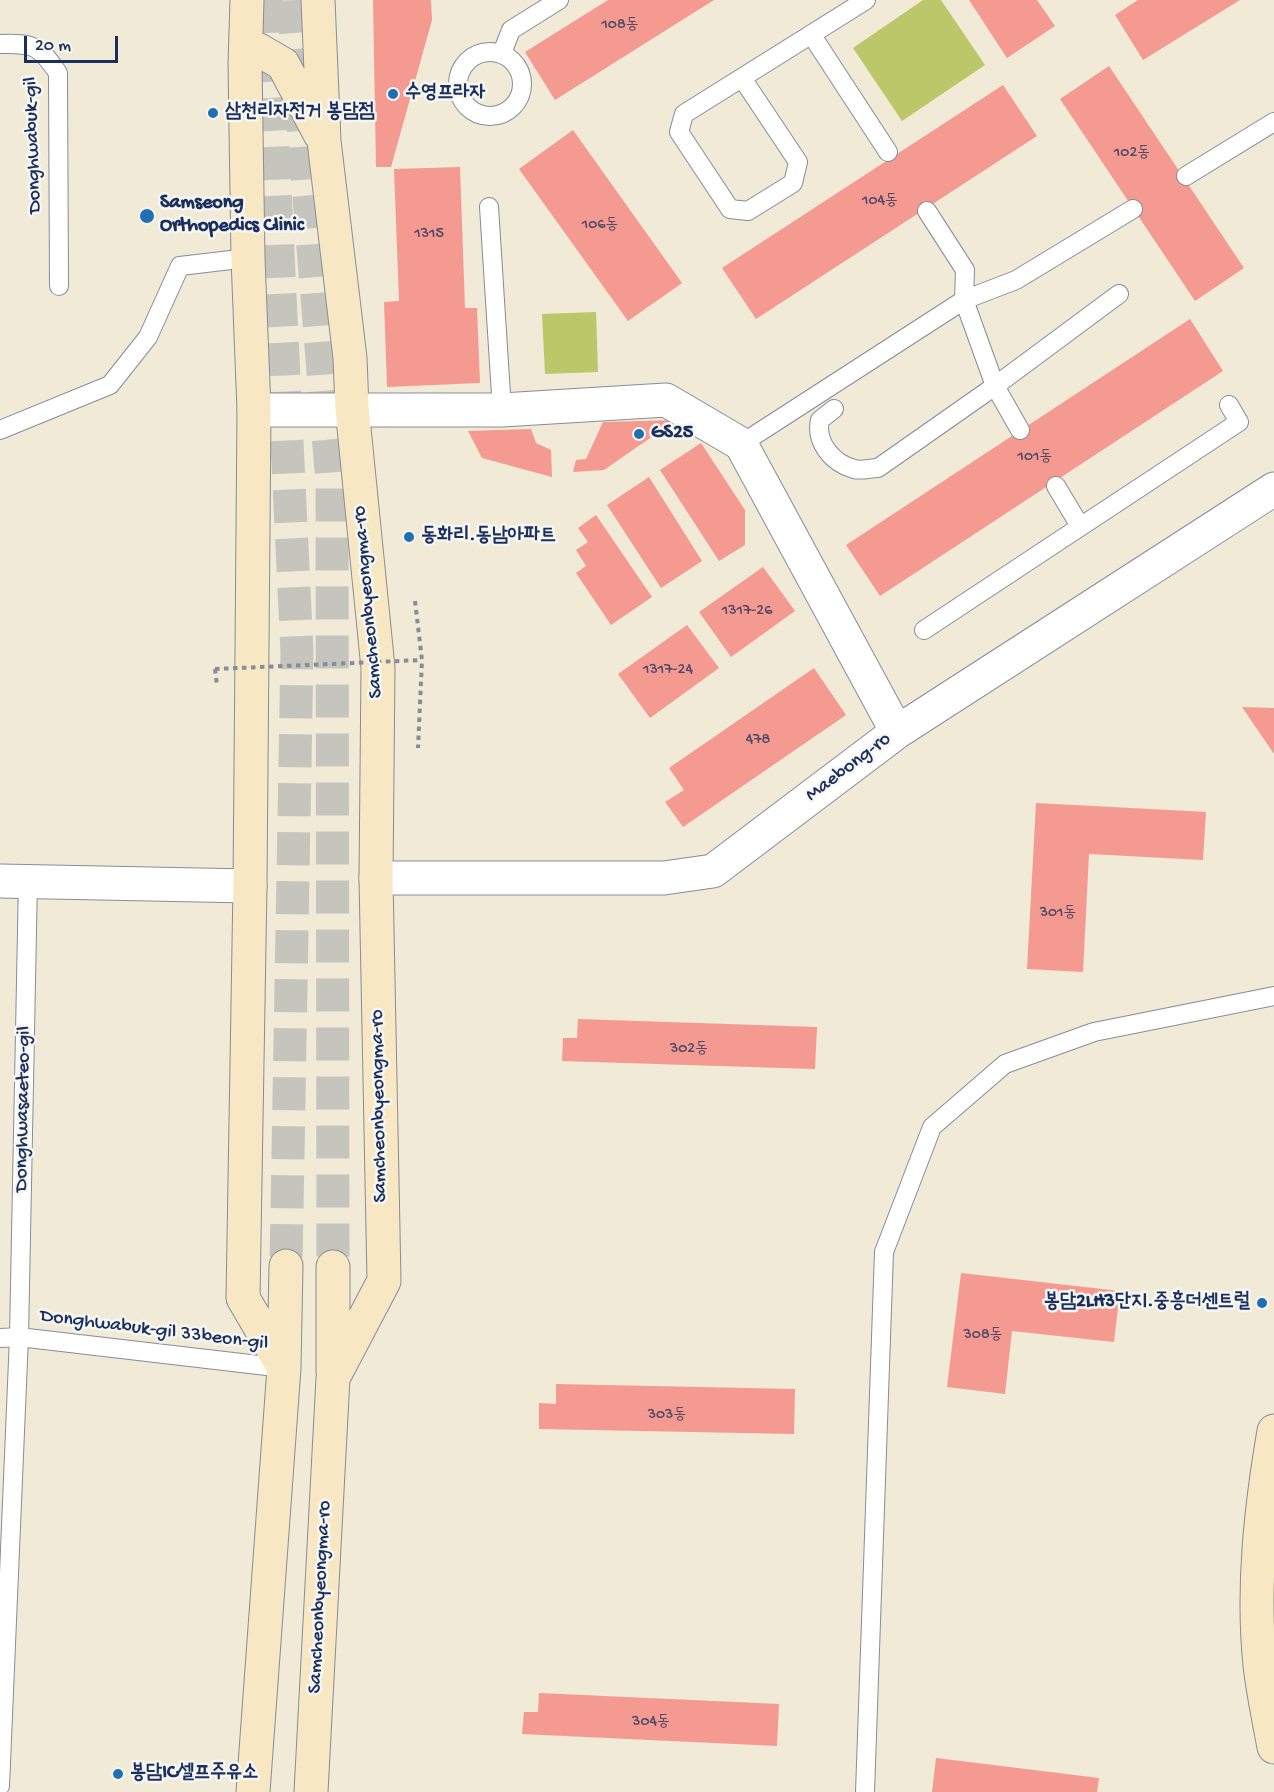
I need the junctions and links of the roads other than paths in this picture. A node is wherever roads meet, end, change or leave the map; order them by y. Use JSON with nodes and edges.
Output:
{"nodes":[{"id":1,"x":247,"y":0,"type":"edge"},
{"id":2,"x":318,"y":0,"type":"edge"},
{"id":3,"x":559,"y":0,"type":"edge"},
{"id":4,"x":866,"y":0,"type":"edge"},
{"id":5,"x":811,"y":34,"type":"junction"},
{"id":6,"x":0,"y":44,"type":"edge"},
{"id":7,"x":502,"y":53,"type":"dead end"},
{"id":8,"x":245,"y":64,"type":"junction"},
{"id":9,"x":742,"y":78,"type":"junction"},
{"id":10,"x":1274,"y":122,"type":"edge"},
{"id":11,"x":324,"y":141,"type":"junction"},
{"id":12,"x":888,"y":152,"type":"dead end"},
{"id":13,"x":1186,"y":176,"type":"dead end"},
{"id":14,"x":489,"y":207,"type":"dead end"},
{"id":15,"x":1133,"y":209,"type":"dead end"},
{"id":16,"x":927,"y":212,"type":"dead end"},
{"id":17,"x":248,"y":258,"type":"junction"},
{"id":18,"x":59,"y":286,"type":"dead end"},
{"id":19,"x":1119,"y":294,"type":"dead end"},
{"id":20,"x":964,"y":300,"type":"junction"},
{"id":21,"x":995,"y":386,"type":"junction"},
{"id":22,"x":1229,"y":405,"type":"dead end"},
{"id":23,"x":352,"y":408,"type":"junction"},
{"id":24,"x":834,"y":409,"type":"dead end"},
{"id":25,"x":254,"y":410,"type":"junction"},
{"id":26,"x":502,"y":410,"type":"junction"},
{"id":27,"x":0,"y":430,"type":"edge"},
{"id":28,"x":1020,"y":430,"type":"dead end"},
{"id":29,"x":741,"y":444,"type":"junction"},
{"id":30,"x":1056,"y":486,"type":"dead end"},
{"id":31,"x":1274,"y":489,"type":"edge"},
{"id":32,"x":1080,"y":526,"type":"junction"},
{"id":33,"x":924,"y":630,"type":"dead end"},
{"id":34,"x":897,"y":732,"type":"junction"},
{"id":35,"x":376,"y":878,"type":"junction"},
{"id":36,"x":14,"y":880,"type":"edge"},
{"id":37,"x":250,"y":886,"type":"junction"},
{"id":38,"x":1274,"y":996,"type":"edge"},
{"id":39,"x":286,"y":1266,"type":"tunnel mouth"},
{"id":40,"x":333,"y":1267,"type":"tunnel mouth"},
{"id":41,"x":19,"y":1337,"type":"junction"},
{"id":42,"x":0,"y":1338,"type":"edge"},
{"id":43,"x":284,"y":1368,"type":"junction"},
{"id":44,"x":333,"y":1378,"type":"junction"},
{"id":45,"x":1274,"y":1431,"type":"edge"},
{"id":46,"x":1274,"y":1747,"type":"edge"},
{"id":47,"x":0,"y":1786,"type":"edge"},
{"id":48,"x":253,"y":1792,"type":"edge"},
{"id":49,"x":311,"y":1792,"type":"edge"},
{"id":50,"x":865,"y":1792,"type":"edge"}],
"edges":[{"from":1,"to":8,"type":"main road"},
{"from":2,"to":11,"type":"main road","name":"Samcheonbyeongma-ro"},
{"from":3,"to":7,"type":"lane"},
{"from":4,"to":5,"type":"lane"},
{"from":5,"to":9,"type":"lane"},
{"from":5,"to":12,"type":"lane"},
{"from":6,"to":18,"type":"lane","name":"Donghwabuk-gil"},
{"from":8,"to":11,"type":"main road"},
{"from":8,"to":17,"type":"main road"},
{"from":9,"to":9,"type":"lane"},
{"from":10,"to":13,"type":"lane"},
{"from":11,"to":23,"type":"main road","name":"Samcheonbyeongma-ro"},
{"from":14,"to":26,"type":"lane"},
{"from":15,"to":20,"type":"lane"},
{"from":16,"to":20,"type":"lane"},
{"from":17,"to":25,"type":"main road"},
{"from":17,"to":27,"type":"lane"},
{"from":19,"to":21,"type":"lane"},
{"from":20,"to":21,"type":"lane"},
{"from":20,"to":29,"type":"lane"},
{"from":21,"to":24,"type":"lane"},
{"from":21,"to":28,"type":"lane"},
{"from":22,"to":32,"type":"lane"},
{"from":23,"to":25,"type":"street"},
{"from":23,"to":26,"type":"street"},
{"from":23,"to":35,"type":"main road","name":"Samcheonbyeongma-ro"},
{"from":25,"to":37,"type":"main road"},
{"from":26,"to":29,"type":"street"},
{"from":29,"to":34,"type":"street"},
{"from":30,"to":32,"type":"lane"},
{"from":31,"to":34,"type":"street","name":"Maebong-ro"},
{"from":32,"to":33,"type":"lane"},
{"from":34,"to":35,"type":"street","name":"Maebong-ro"},
{"from":35,"to":44,"type":"main road","name":"Samcheonbyeongma-ro"},
{"from":36,"to":37,"type":"street","name":"Donghwasaeteo-gil"},
{"from":36,"to":41,"type":"lane","name":"Donghwasaeteo-gil"},
{"from":37,"to":43,"type":"main road"},
{"from":38,"to":50,"type":"lane"},
{"from":39,"to":43,"type":"main road"},
{"from":40,"to":44,"type":"main road"},
{"from":41,"to":42,"type":"lane","name":"Donghwabuk-gil 33beon-gil"},
{"from":41,"to":43,"type":"lane","name":"Donghwabuk-gil 33beon-gil"},
{"from":41,"to":47,"type":"lane","name":"Donghwabuk-gil 33beon-gil"},
{"from":43,"to":48,"type":"main road"},
{"from":44,"to":49,"type":"main road","name":"Samcheonbyeongma-ro"},
{"from":45,"to":46,"type":"main road"}]}
